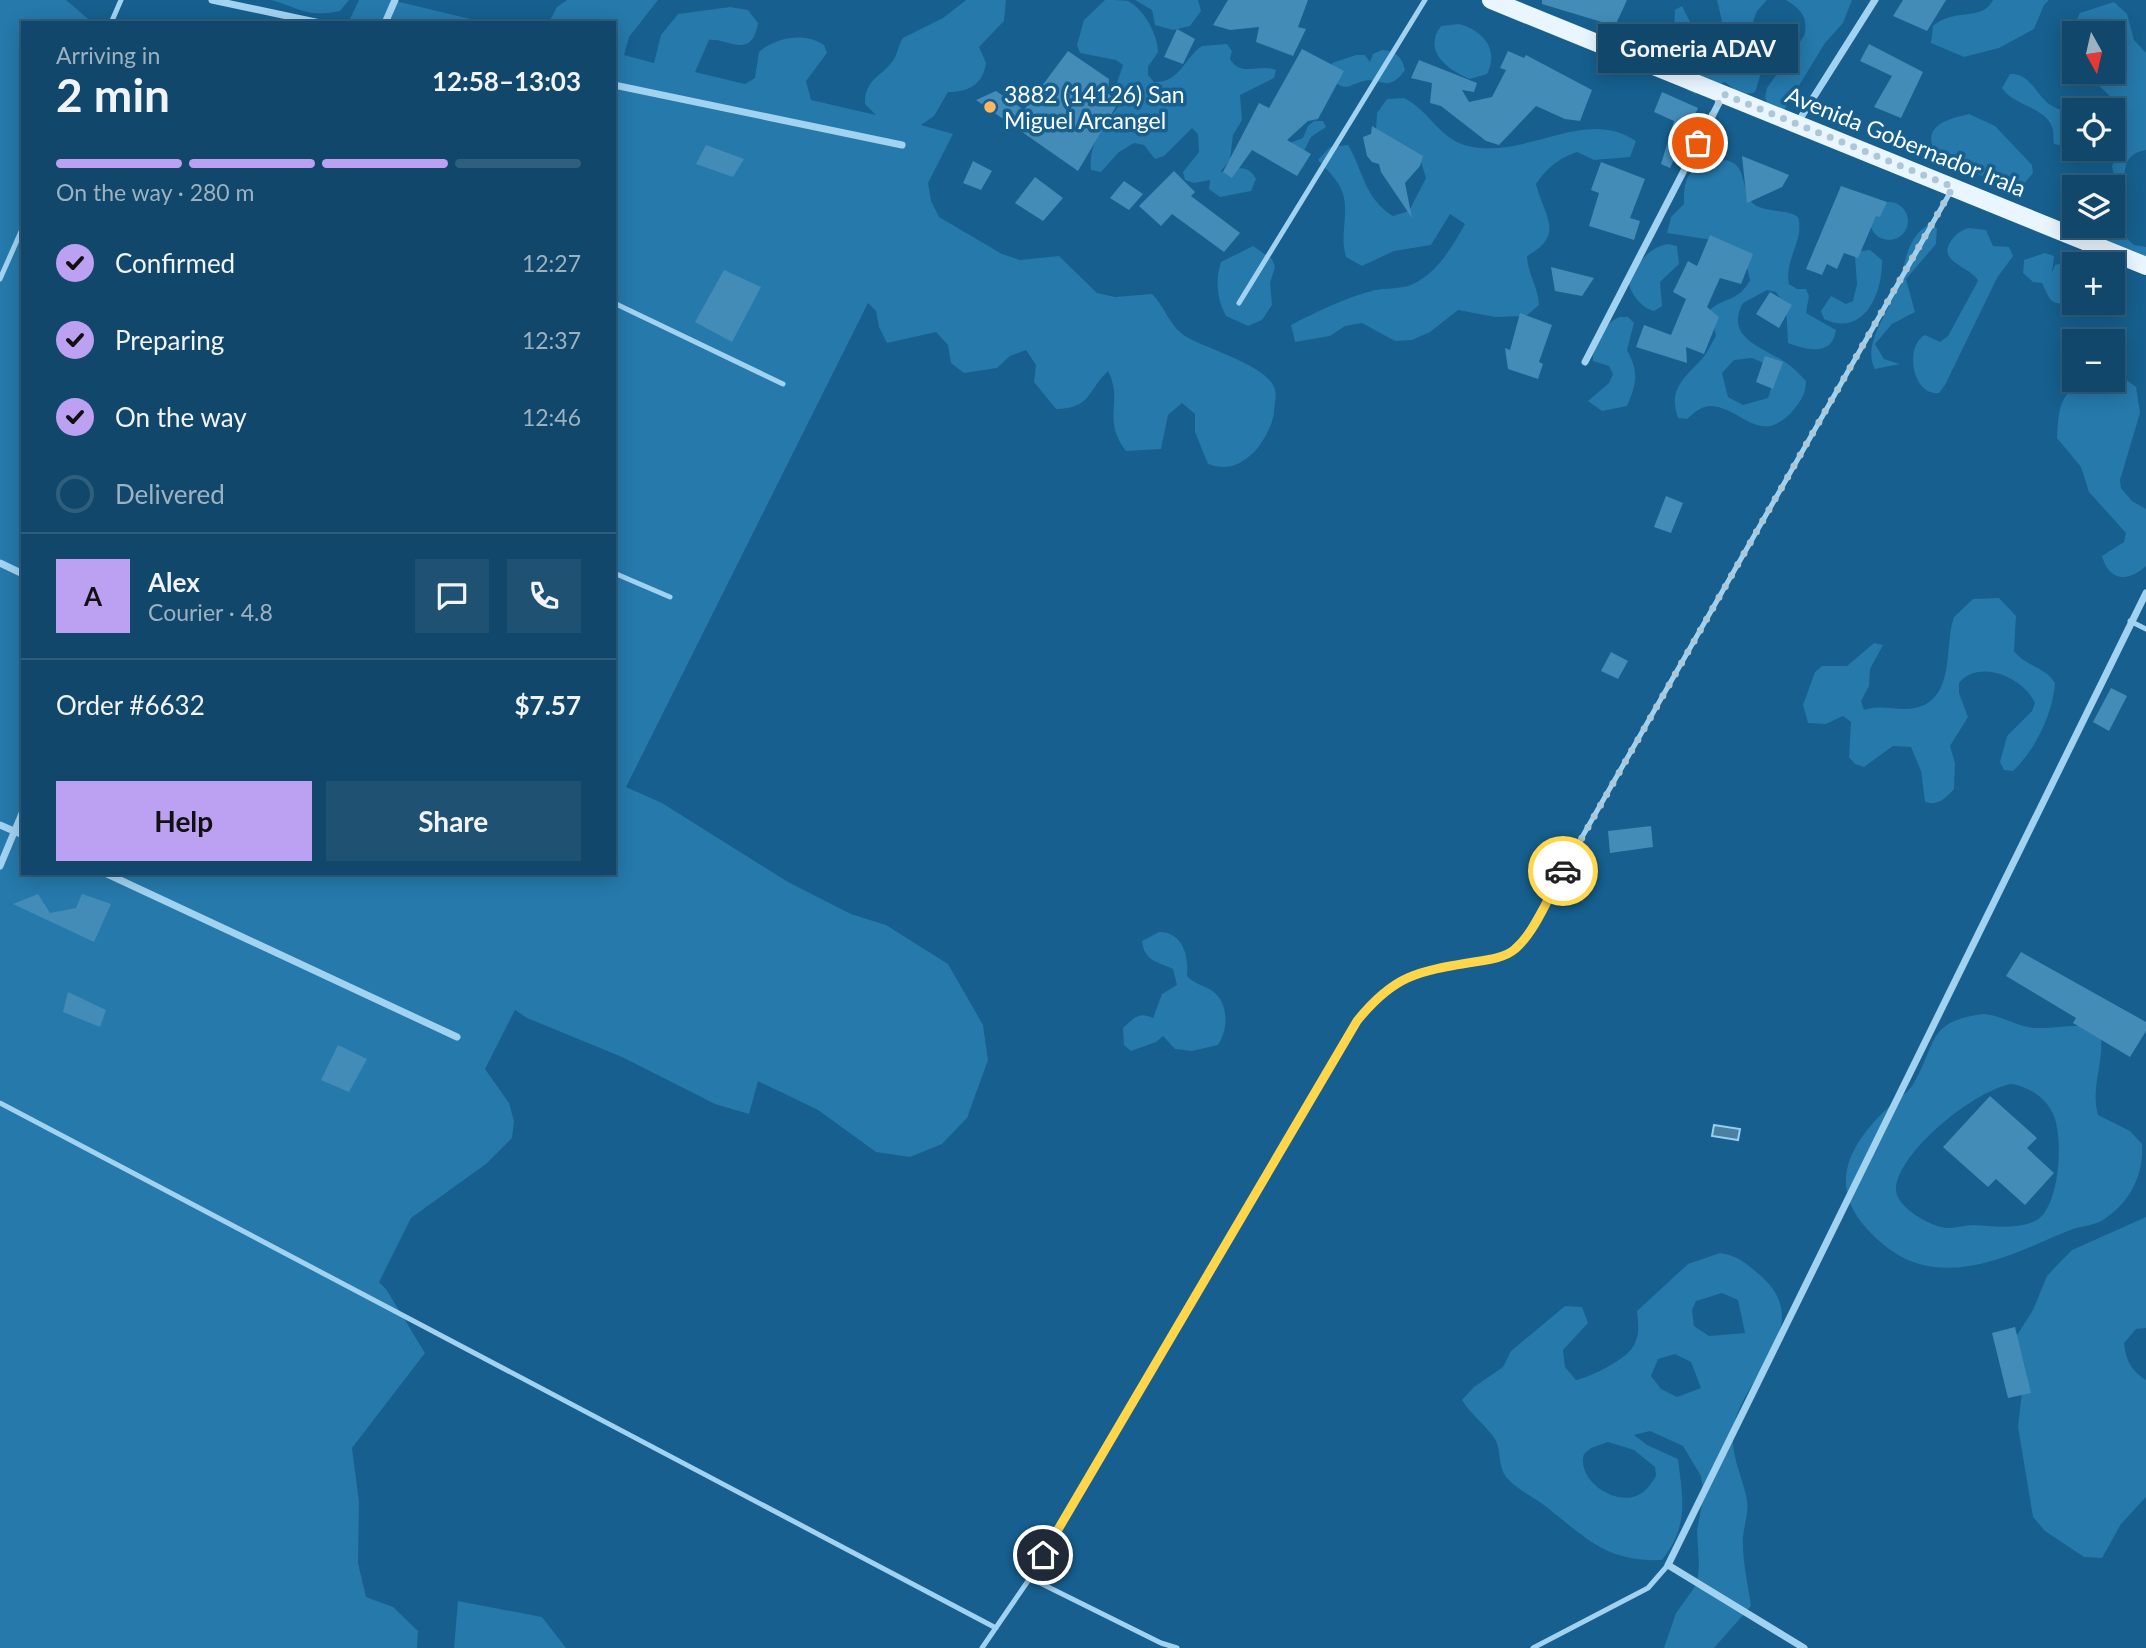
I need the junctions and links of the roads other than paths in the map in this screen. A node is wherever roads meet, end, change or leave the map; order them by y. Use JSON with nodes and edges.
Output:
{"nodes":[{"id":1,"x":121,"y":0,"type":"edge"},
{"id":2,"x":212,"y":0,"type":"edge"},
{"id":3,"x":395,"y":0,"type":"edge"},
{"id":4,"x":1425,"y":0,"type":"edge"},
{"id":5,"x":1491,"y":0,"type":"edge"},
{"id":6,"x":1875,"y":0,"type":"edge"},
{"id":7,"x":112,"y":21,"type":"edge"},
{"id":8,"x":311,"y":21,"type":"edge"},
{"id":9,"x":386,"y":21,"type":"edge"},
{"id":10,"x":616,"y":85,"type":"edge"},
{"id":11,"x":1723,"y":94,"type":"junction"},
{"id":12,"x":1798,"y":122,"type":"junction"},
{"id":13,"x":902,"y":145,"type":"dead end"},
{"id":14,"x":1953,"y":187,"type":"junction"},
{"id":15,"x":21,"y":232,"type":"edge"},
{"id":16,"x":2146,"y":266,"type":"edge"},
{"id":17,"x":0,"y":279,"type":"edge"},
{"id":18,"x":1239,"y":303,"type":"dead end"},
{"id":19,"x":616,"y":304,"type":"edge"},
{"id":20,"x":1585,"y":362,"type":"dead end"},
{"id":21,"x":783,"y":384,"type":"dead end"},
{"id":22,"x":0,"y":563,"type":"edge"},
{"id":23,"x":21,"y":573,"type":"edge"},
{"id":24,"x":616,"y":574,"type":"edge"},
{"id":25,"x":2146,"y":593,"type":"edge"},
{"id":26,"x":670,"y":597,"type":"dead end"},
{"id":27,"x":2130,"y":621,"type":"junction"},
{"id":28,"x":2146,"y":629,"type":"edge"},
{"id":29,"x":21,"y":815,"type":"edge"},
{"id":30,"x":0,"y":825,"type":"edge"},
{"id":31,"x":14,"y":831,"type":"junction"},
{"id":32,"x":21,"y":834,"type":"edge"},
{"id":33,"x":0,"y":866,"type":"edge"},
{"id":34,"x":109,"y":875,"type":"edge"},
{"id":35,"x":457,"y":1037,"type":"dead end"},
{"id":36,"x":0,"y":1103,"type":"edge"},
{"id":37,"x":1668,"y":1565,"type":"junction"},
{"id":38,"x":1030,"y":1578,"type":"junction"},
{"id":39,"x":996,"y":1628,"type":"junction"},
{"id":40,"x":982,"y":1648,"type":"edge"},
{"id":41,"x":1177,"y":1648,"type":"edge"},
{"id":42,"x":1534,"y":1648,"type":"edge"},
{"id":43,"x":1804,"y":1648,"type":"edge"}],
"edges":[{"from":1,"to":7,"type":"lane"},
{"from":2,"to":8,"type":"street"},
{"from":3,"to":9,"type":"street"},
{"from":4,"to":18,"type":"lane"},
{"from":5,"to":11,"type":"main road","name":"Avenida Gobernador Irala"},
{"from":6,"to":12,"type":"street"},
{"from":10,"to":13,"type":"street"},
{"from":11,"to":12,"type":"main road","name":"Avenida Gobernador Irala"},
{"from":11,"to":20,"type":"street"},
{"from":12,"to":14,"type":"main road","name":"Avenida Gobernador Irala"},
{"from":14,"to":16,"type":"main road","name":"Avenida Gobernador Irala"},
{"from":14,"to":38,"type":"lane"},
{"from":15,"to":17,"type":"lane"},
{"from":19,"to":21,"type":"lane"},
{"from":22,"to":23,"type":"street"},
{"from":24,"to":26,"type":"lane"},
{"from":25,"to":27,"type":"street"},
{"from":27,"to":28,"type":"lane"},
{"from":27,"to":37,"type":"street"},
{"from":29,"to":31,"type":"street"},
{"from":30,"to":31,"type":"street"},
{"from":31,"to":32,"type":"street"},
{"from":31,"to":33,"type":"street"},
{"from":34,"to":35,"type":"street"},
{"from":36,"to":39,"type":"lane"},
{"from":37,"to":42,"type":"lane"},
{"from":37,"to":43,"type":"street"},
{"from":38,"to":39,"type":"lane"},
{"from":38,"to":41,"type":"lane"},
{"from":39,"to":40,"type":"lane"}]}
